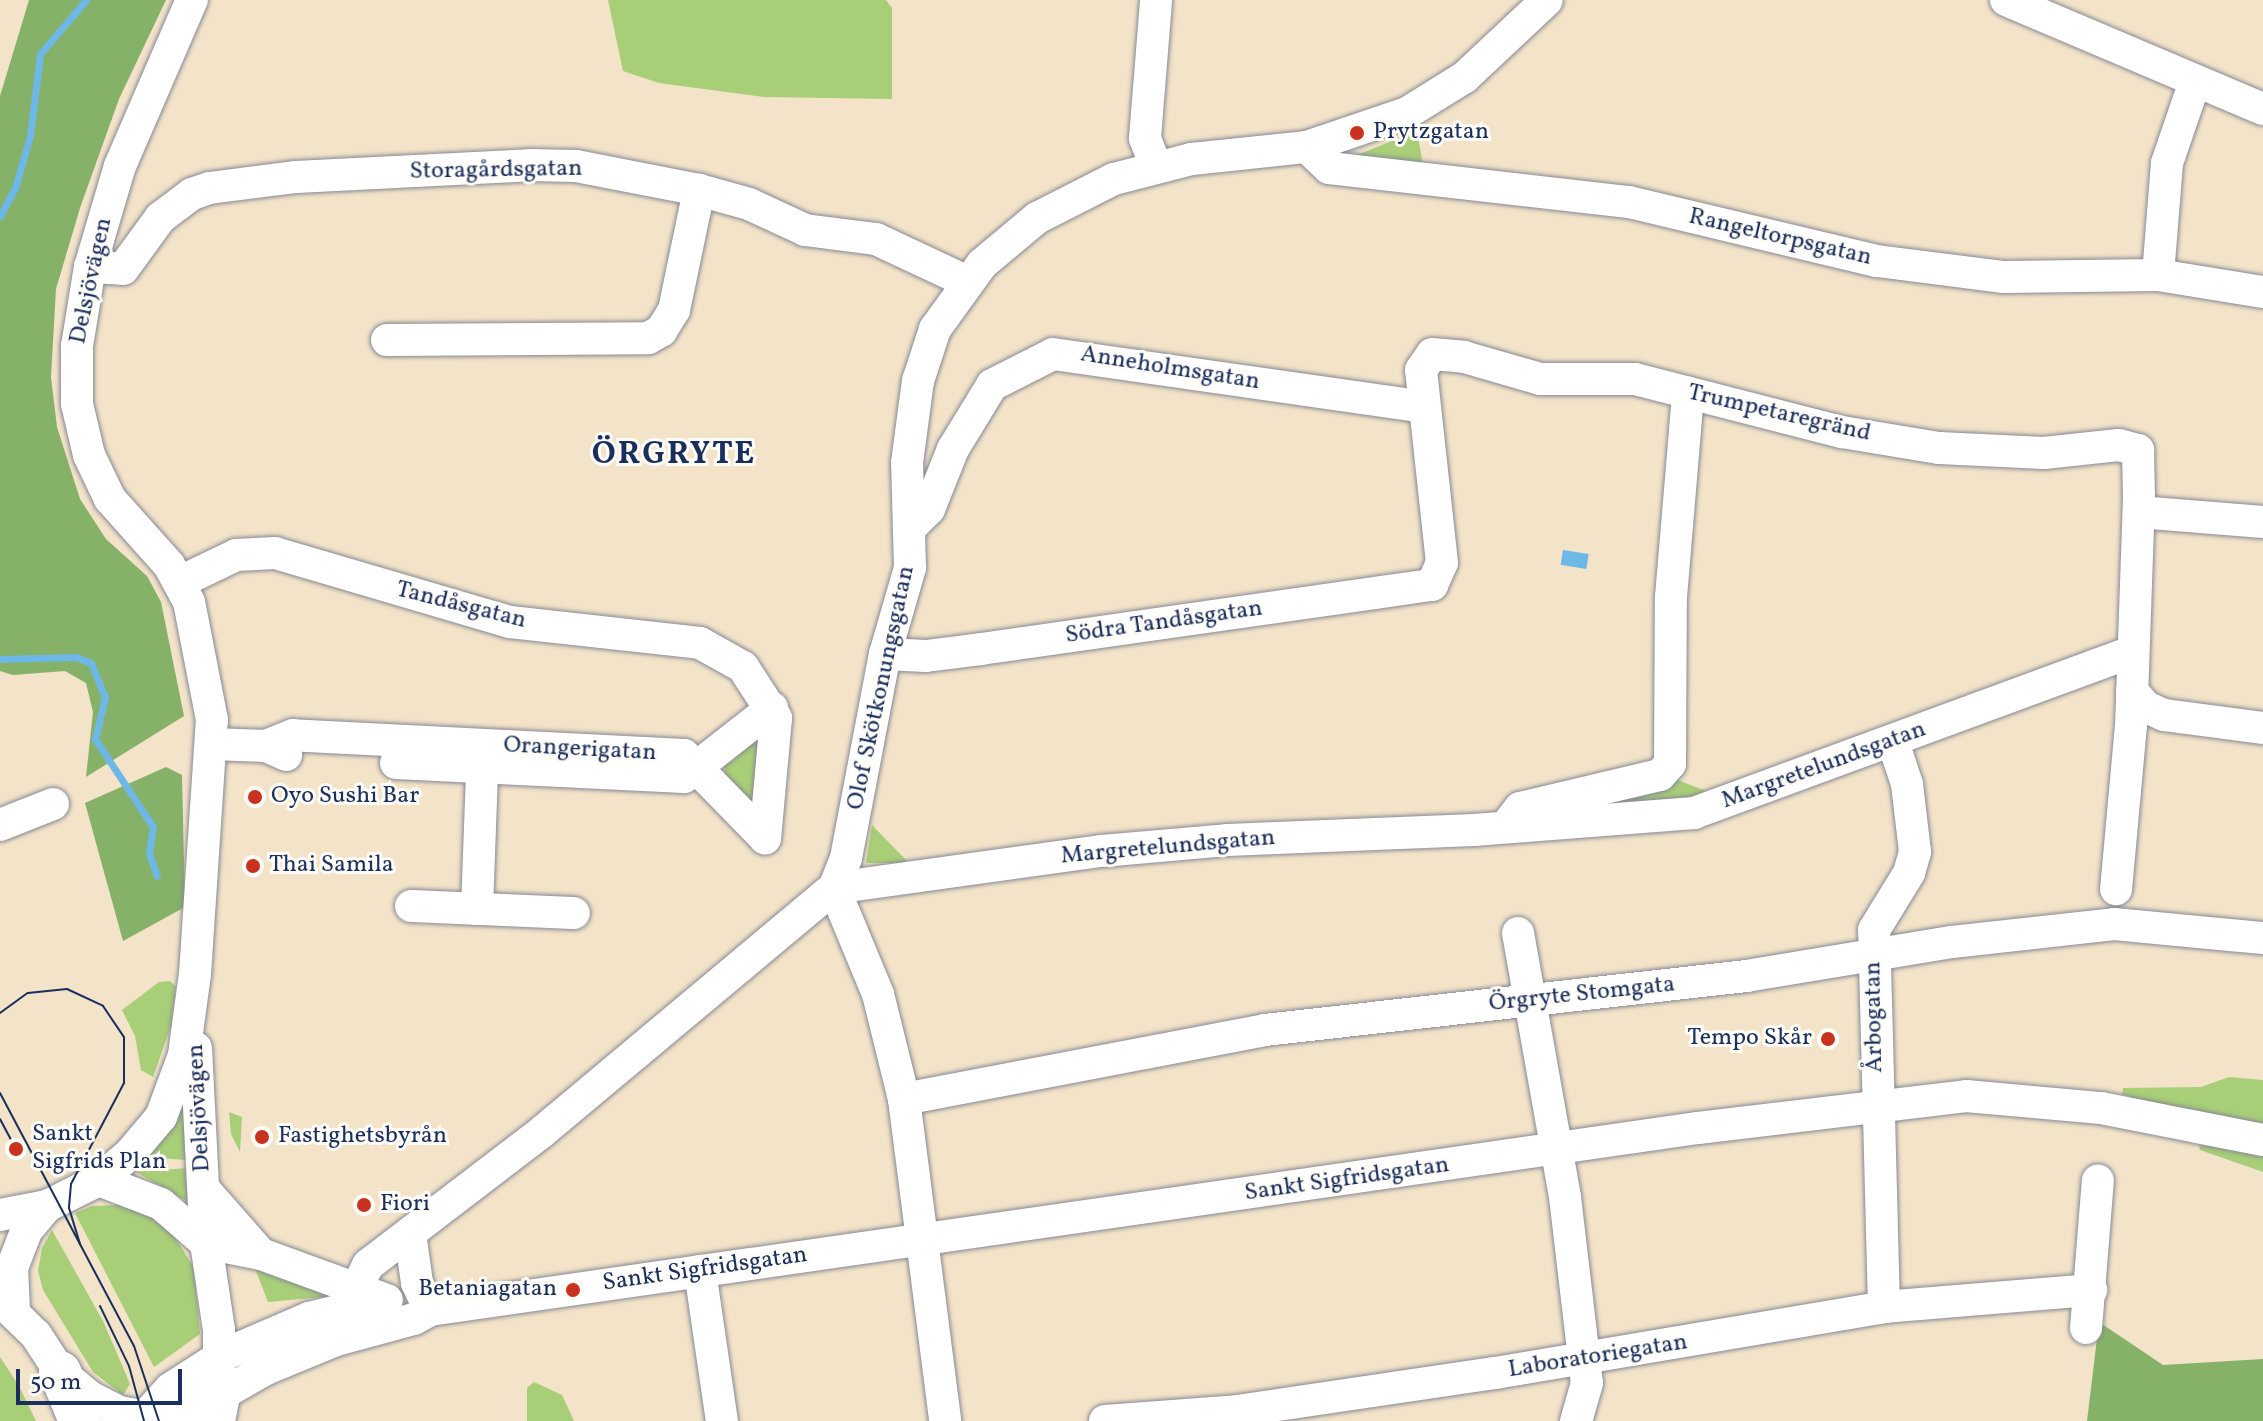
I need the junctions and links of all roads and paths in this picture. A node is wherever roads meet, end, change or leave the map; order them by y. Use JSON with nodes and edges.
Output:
{"nodes":[{"id":1,"x":192,"y":0,"type":"edge"},
{"id":2,"x":1156,"y":0,"type":"edge"},
{"id":3,"x":1547,"y":0,"type":"edge"},
{"id":4,"x":2006,"y":0,"type":"edge"},
{"id":5,"x":2195,"y":81,"type":"junction"},
{"id":6,"x":2263,"y":109,"type":"edge"},
{"id":7,"x":1307,"y":147,"type":"junction"},
{"id":8,"x":1156,"y":167,"type":"junction"},
{"id":9,"x":699,"y":190,"type":"junction"},
{"id":10,"x":90,"y":267,"type":"junction"},
{"id":11,"x":2158,"y":275,"type":"junction"},
{"id":12,"x":968,"y":282,"type":"junction"},
{"id":13,"x":2263,"y":292,"type":"edge"},
{"id":14,"x":387,"y":340,"type":"dead end"},
{"id":15,"x":1688,"y":393,"type":"junction"},
{"id":16,"x":1424,"y":407,"type":"junction"},
{"id":17,"x":2139,"y":512,"type":"junction"},
{"id":18,"x":2263,"y":522,"type":"edge"},
{"id":19,"x":910,"y":528,"type":"junction"},
{"id":20,"x":180,"y":582,"type":"junction"},
{"id":21,"x":2131,"y":652,"type":"junction"},
{"id":22,"x":885,"y":654,"type":"junction"},
{"id":23,"x":2132,"y":691,"type":"junction"},
{"id":24,"x":772,"y":708,"type":"junction"},
{"id":25,"x":2263,"y":728,"type":"edge"},
{"id":26,"x":1893,"y":742,"type":"junction"},
{"id":27,"x":212,"y":744,"type":"junction"},
{"id":28,"x":483,"y":756,"type":"junction"},
{"id":29,"x":695,"y":768,"type":"junction"},
{"id":30,"x":53,"y":804,"type":"dead end"},
{"id":31,"x":0,"y":825,"type":"edge"},
{"id":32,"x":1504,"y":827,"type":"junction"},
{"id":33,"x":834,"y":888,"type":"junction"},
{"id":34,"x":2116,"y":889,"type":"dead end"},
{"id":35,"x":411,"y":906,"type":"dead end"},
{"id":36,"x":477,"y":909,"type":"junction"},
{"id":37,"x":574,"y":913,"type":"dead end"},
{"id":38,"x":1518,"y":933,"type":"dead end"},
{"id":39,"x":2263,"y":938,"type":"edge"},
{"id":40,"x":1874,"y":955,"type":"junction"},
{"id":41,"x":195,"y":974,"type":"junction"},
{"id":42,"x":1529,"y":1004,"type":"junction"},
{"id":43,"x":904,"y":1099,"type":"junction"},
{"id":44,"x":1878,"y":1105,"type":"junction"},
{"id":45,"x":2263,"y":1140,"type":"edge"},
{"id":46,"x":1556,"y":1150,"type":"junction"},
{"id":47,"x":99,"y":1180,"type":"junction"},
{"id":48,"x":2098,"y":1180,"type":"dead end"},
{"id":49,"x":204,"y":1189,"type":"junction"},
{"id":50,"x":47,"y":1206,"type":"junction"},
{"id":51,"x":0,"y":1215,"type":"edge"},
{"id":52,"x":410,"y":1233,"type":"junction"},
{"id":53,"x":923,"y":1238,"type":"junction"},
{"id":54,"x":206,"y":1243,"type":"junction"},
{"id":55,"x":261,"y":1254,"type":"junction"},
{"id":56,"x":700,"y":1271,"type":"junction"},
{"id":57,"x":2091,"y":1290,"type":"junction"},
{"id":58,"x":350,"y":1299,"type":"junction"},
{"id":59,"x":7,"y":1305,"type":"edge"},
{"id":60,"x":1884,"y":1307,"type":"junction"},
{"id":61,"x":430,"y":1310,"type":"junction"},
{"id":62,"x":2086,"y":1328,"type":"dead end"},
{"id":63,"x":1582,"y":1360,"type":"junction"},
{"id":64,"x":60,"y":1372,"type":"junction"},
{"id":65,"x":218,"y":1391,"type":"edge"},
{"id":66,"x":142,"y":1419,"type":"edge"},
{"id":67,"x":80,"y":1421,"type":"edge"},
{"id":68,"x":722,"y":1421,"type":"edge"},
{"id":69,"x":945,"y":1421,"type":"edge"},
{"id":70,"x":1105,"y":1421,"type":"edge"},
{"id":71,"x":1576,"y":1421,"type":"edge"}],
"edges":[{"from":1,"to":10,"type":"street","name":"Delsjövägen"},
{"from":2,"to":8,"type":"street"},
{"from":3,"to":7,"type":"street","name":"Olof Skötkonungsgatan"},
{"from":4,"to":5,"type":"street"},
{"from":5,"to":6,"type":"street"},
{"from":5,"to":11,"type":"street"},
{"from":7,"to":8,"type":"street","name":"Olof Skötkonungsgatan"},
{"from":7,"to":11,"type":"street","name":"Rangeltorpsgatan"},
{"from":8,"to":12,"type":"street","name":"Olof Skötkonungsgatan"},
{"from":9,"to":10,"type":"street","name":"Storagårdsgatan"},
{"from":9,"to":12,"type":"street","name":"Storagårdsgatan"},
{"from":9,"to":14,"type":"street"},
{"from":10,"to":20,"type":"street","name":"Delsjövägen"},
{"from":11,"to":13,"type":"street","name":"Rangeltorpsgatan"},
{"from":12,"to":19,"type":"street","name":"Olof Skötkonungsgatan"},
{"from":15,"to":16,"type":"street","name":"Trumpetaregränd"},
{"from":15,"to":17,"type":"street","name":"Trumpetaregränd"},
{"from":15,"to":32,"type":"street"},
{"from":16,"to":19,"type":"street","name":"Anneholmsgatan"},
{"from":16,"to":22,"type":"street","name":"Södra Tandåsgatan"},
{"from":17,"to":18,"type":"street"},
{"from":17,"to":21,"type":"street"},
{"from":19,"to":22,"type":"street","name":"Olof Skötkonungsgatan"},
{"from":20,"to":24,"type":"street","name":"Tandåsgatan"},
{"from":20,"to":27,"type":"street","name":"Delsjövägen"},
{"from":21,"to":23,"type":"street"},
{"from":21,"to":26,"type":"street","name":"Margretelundsgatan"},
{"from":22,"to":33,"type":"street","name":"Olof Skötkonungsgatan"},
{"from":23,"to":25,"type":"street"},
{"from":23,"to":34,"type":"street"},
{"from":24,"to":29,"type":"street"},
{"from":24,"to":29,"type":"street"},
{"from":26,"to":32,"type":"street","name":"Margretelundsgatan"},
{"from":26,"to":40,"type":"street","name":"Årbogatan"},
{"from":27,"to":28,"type":"street","name":"Orangerigatan"},
{"from":27,"to":41,"type":"street","name":"Delsjövägen"},
{"from":28,"to":29,"type":"street","name":"Orangerigatan"},
{"from":28,"to":36,"type":"street"},
{"from":30,"to":31,"type":"street"},
{"from":32,"to":33,"type":"street","name":"Margretelundsgatan"},
{"from":33,"to":43,"type":"street"},
{"from":33,"to":52,"type":"street"},
{"from":35,"to":36,"type":"street"},
{"from":36,"to":37,"type":"street"},
{"from":38,"to":42,"type":"street"},
{"from":39,"to":40,"type":"street","name":"Örgryte Stomgata"},
{"from":40,"to":42,"type":"street","name":"Örgryte Stomgata"},
{"from":40,"to":44,"type":"street","name":"Årbogatan"},
{"from":41,"to":47,"type":"street","name":"Delsjövägen"},
{"from":41,"to":49,"type":"street","name":"Delsjövägen"},
{"from":42,"to":43,"type":"street","name":"Örgryte Stomgata"},
{"from":42,"to":46,"type":"street"},
{"from":43,"to":53,"type":"street"},
{"from":44,"to":45,"type":"street","name":"Sankt Sigfridsgatan"},
{"from":44,"to":46,"type":"street","name":"Sankt Sigfridsgatan"},
{"from":44,"to":60,"type":"street","name":"Årbogatan"},
{"from":46,"to":53,"type":"street","name":"Sankt Sigfridsgatan"},
{"from":46,"to":63,"type":"street"},
{"from":47,"to":50,"type":"street"},
{"from":47,"to":54,"type":"street"},
{"from":48,"to":57,"type":"street"},
{"from":49,"to":54,"type":"street","name":"Delsjövägen"},
{"from":49,"to":55,"type":"street","name":"Sankt Sigfridsgatan"},
{"from":50,"to":51,"type":"street"},
{"from":50,"to":59,"type":"street"},
{"from":52,"to":58,"type":"street"},
{"from":52,"to":61,"type":"street"},
{"from":53,"to":56,"type":"street","name":"Sankt Sigfridsgatan"},
{"from":53,"to":69,"type":"street"},
{"from":54,"to":55,"type":"street","name":"Sankt Sigfridsgatan"},
{"from":54,"to":65,"type":"street"},
{"from":55,"to":58,"type":"street","name":"Sankt Sigfridsgatan"},
{"from":56,"to":61,"type":"street","name":"Sankt Sigfridsgatan"},
{"from":56,"to":68,"type":"street"},
{"from":57,"to":60,"type":"street","name":"Laboratoriegatan"},
{"from":57,"to":62,"type":"street"},
{"from":58,"to":61,"type":"street","name":"Sankt Sigfridsgatan"},
{"from":58,"to":65,"type":"street"},
{"from":59,"to":64,"type":"street"},
{"from":60,"to":63,"type":"street","name":"Laboratoriegatan"},
{"from":61,"to":65,"type":"street","name":"Sankt Sigfridsgatan"},
{"from":63,"to":70,"type":"street","name":"Laboratoriegatan"},
{"from":63,"to":71,"type":"street"},
{"from":64,"to":66,"type":"street"},
{"from":64,"to":67,"type":"main road"},
{"from":65,"to":66,"type":"street"}]}
